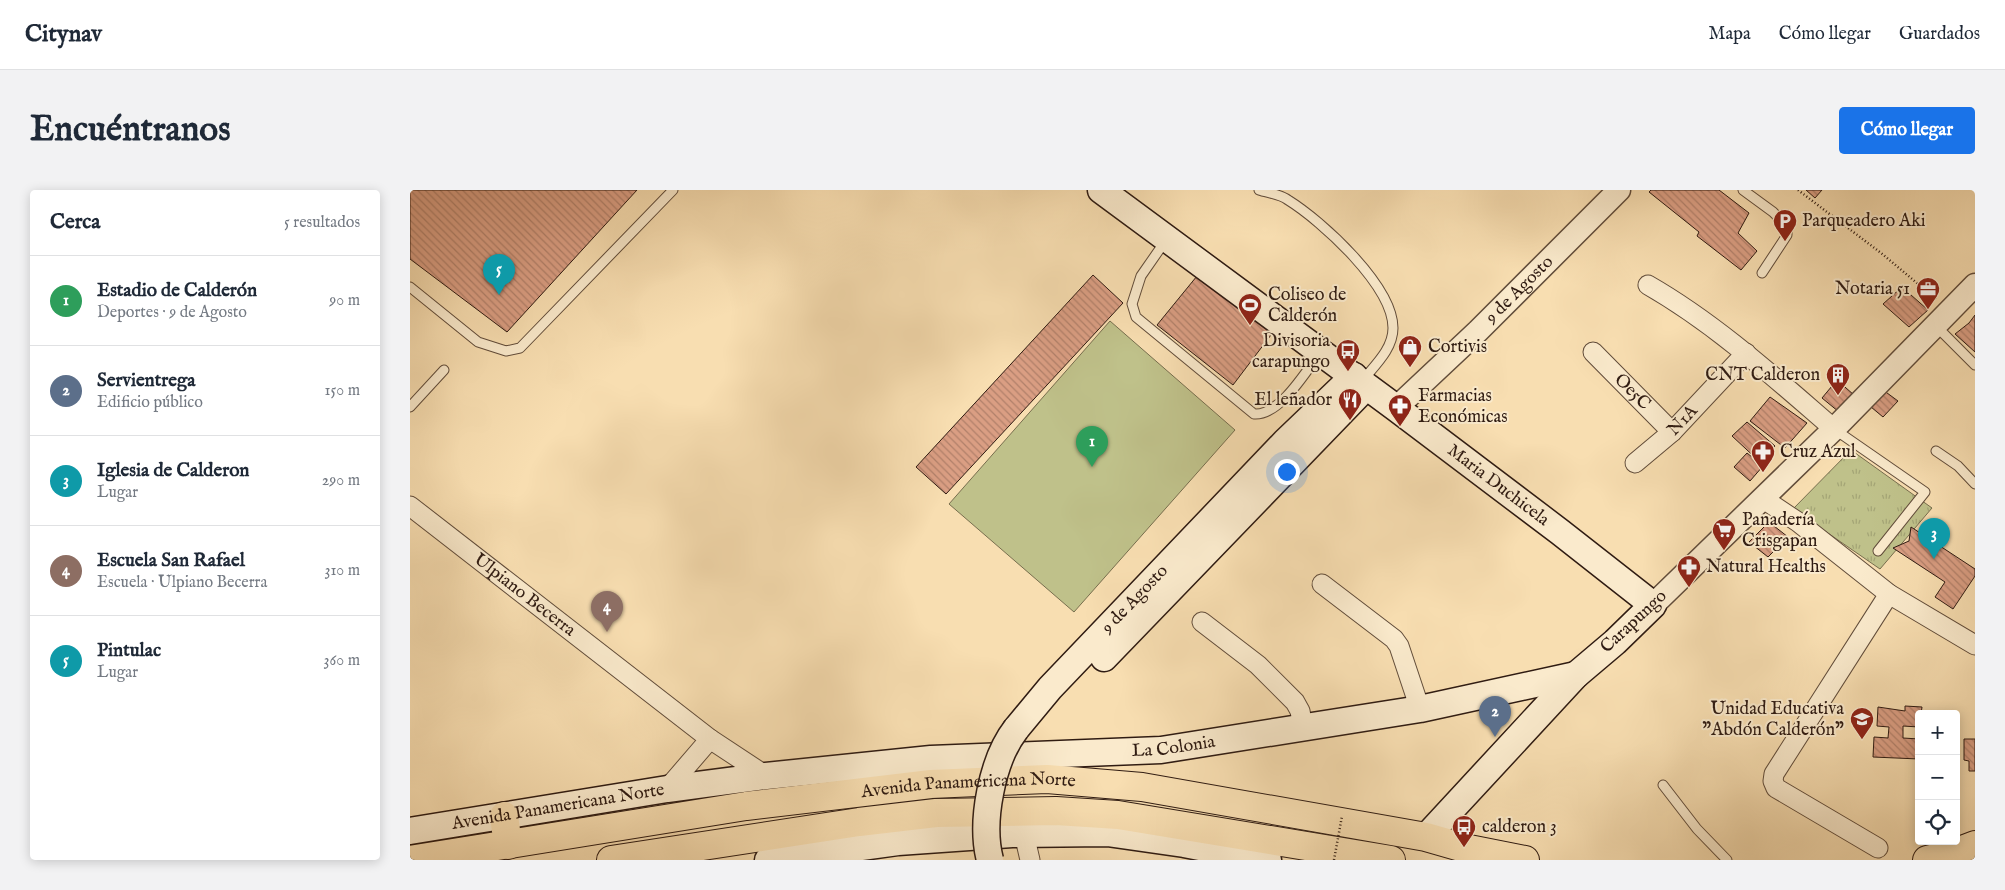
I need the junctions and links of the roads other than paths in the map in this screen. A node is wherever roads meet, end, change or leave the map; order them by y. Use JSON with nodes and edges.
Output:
{"nodes":[{"id":1,"x":673,"y":190,"type":"edge"},
{"id":2,"x":1101,"y":190,"type":"edge"},
{"id":3,"x":1259,"y":190,"type":"edge"},
{"id":4,"x":1619,"y":190,"type":"edge"},
{"id":5,"x":1743,"y":190,"type":"edge"},
{"id":6,"x":1166,"y":240,"type":"junction"},
{"id":7,"x":1762,"y":274,"type":"dead end"},
{"id":8,"x":1648,"y":285,"type":"dead end"},
{"id":9,"x":1975,"y":285,"type":"edge"},
{"id":10,"x":410,"y":287,"type":"edge"},
{"id":11,"x":1942,"y":318,"type":"junction"},
{"id":12,"x":1321,"y":352,"type":"junction"},
{"id":13,"x":1594,"y":352,"type":"dead end"},
{"id":14,"x":1746,"y":353,"type":"junction"},
{"id":15,"x":1975,"y":365,"type":"edge"},
{"id":16,"x":444,"y":370,"type":"dead end"},
{"id":17,"x":1360,"y":381,"type":"junction"},
{"id":18,"x":410,"y":407,"type":"edge"},
{"id":19,"x":1396,"y":408,"type":"junction"},
{"id":20,"x":1834,"y":429,"type":"junction"},
{"id":21,"x":1672,"y":432,"type":"junction"},
{"id":22,"x":1936,"y":451,"type":"dead end"},
{"id":23,"x":1636,"y":463,"type":"dead end"},
{"id":24,"x":1975,"y":484,"type":"edge"},
{"id":25,"x":1762,"y":498,"type":"junction"},
{"id":26,"x":410,"y":506,"type":"edge"},
{"id":27,"x":1878,"y":551,"type":"dead end"},
{"id":28,"x":1322,"y":584,"type":"dead end"},
{"id":29,"x":1889,"y":594,"type":"junction"},
{"id":30,"x":1653,"y":605,"type":"junction"},
{"id":31,"x":1202,"y":622,"type":"dead end"},
{"id":32,"x":1975,"y":645,"type":"edge"},
{"id":33,"x":1576,"y":675,"type":"junction"},
{"id":34,"x":1420,"y":709,"type":"junction"},
{"id":35,"x":1303,"y":727,"type":"junction"},
{"id":36,"x":1023,"y":732,"type":"junction"},
{"id":37,"x":710,"y":739,"type":"junction"},
{"id":38,"x":766,"y":776,"type":"junction"},
{"id":39,"x":1663,"y":785,"type":"dead end"},
{"id":40,"x":668,"y":789,"type":"junction"},
{"id":41,"x":504,"y":816,"type":"junction"},
{"id":42,"x":410,"y":831,"type":"edge"},
{"id":43,"x":1024,"y":834,"type":"junction"},
{"id":44,"x":1426,"y":837,"type":"junction"},
{"id":45,"x":508,"y":845,"type":"junction"},
{"id":46,"x":1975,"y":845,"type":"edge"},
{"id":47,"x":1878,"y":848,"type":"dead end"},
{"id":48,"x":410,"y":860,"type":"edge"},
{"id":49,"x":611,"y":860,"type":"edge"},
{"id":50,"x":768,"y":860,"type":"edge"},
{"id":51,"x":990,"y":860,"type":"edge"},
{"id":52,"x":1006,"y":860,"type":"edge"},
{"id":53,"x":1030,"y":860,"type":"edge"},
{"id":54,"x":1268,"y":860,"type":"edge"},
{"id":55,"x":1391,"y":860,"type":"edge"},
{"id":56,"x":1524,"y":860,"type":"edge"},
{"id":57,"x":1728,"y":860,"type":"edge"},
{"id":58,"x":1927,"y":860,"type":"edge"}],
"edges":[{"from":1,"to":10,"type":"lane"},
{"from":2,"to":6,"type":"main road","name":"Maria Duchicela"},
{"from":3,"to":17,"type":"lane"},
{"from":4,"to":19,"type":"street","name":"9 de Agosto"},
{"from":5,"to":7,"type":"lane"},
{"from":6,"to":12,"type":"main road","name":"Maria Duchicela"},
{"from":6,"to":12,"type":"lane"},
{"from":8,"to":14,"type":"street"},
{"from":9,"to":11,"type":"street","name":"Carapungo"},
{"from":11,"to":15,"type":"lane"},
{"from":11,"to":20,"type":"street","name":"Carapungo"},
{"from":12,"to":17,"type":"main road","name":"Maria Duchicela"},
{"from":13,"to":21,"type":"street","name":"Oe5C"},
{"from":14,"to":20,"type":"street"},
{"from":14,"to":21,"type":"street","name":"N1A"},
{"from":16,"to":18,"type":"lane"},
{"from":17,"to":19,"type":"main road","name":"Maria Duchicela"},
{"from":17,"to":36,"type":"main road","name":"9 de Agosto"},
{"from":19,"to":30,"type":"main road","name":"Maria Duchicela"},
{"from":20,"to":25,"type":"street","name":"Carapungo"},
{"from":20,"to":27,"type":"lane"},
{"from":21,"to":23,"type":"street","name":"N1A"},
{"from":22,"to":24,"type":"lane"},
{"from":25,"to":29,"type":"street"},
{"from":25,"to":30,"type":"street","name":"Carapungo"},
{"from":26,"to":37,"type":"street","name":"Ulpiano Becerra"},
{"from":28,"to":34,"type":"street"},
{"from":29,"to":32,"type":"street"},
{"from":29,"to":47,"type":"street"},
{"from":30,"to":33,"type":"main road","name":"Carapungo"},
{"from":31,"to":35,"type":"street"},
{"from":33,"to":34,"type":"main road","name":"La Colonia"},
{"from":33,"to":44,"type":"main road","name":"Carapungo"},
{"from":34,"to":35,"type":"main road","name":"La Colonia"},
{"from":35,"to":38,"type":"main road","name":"La Colonia"},
{"from":36,"to":51,"type":"main road","name":"9 de Agosto","bridge":true},
{"from":36,"to":52,"type":"main road","name":"9 de Agosto"},
{"from":37,"to":38,"type":"street","name":"Ulpiano Becerra"},
{"from":37,"to":40,"type":"street"},
{"from":38,"to":40,"type":"main road","name":"Avenida Panamericana Norte"},
{"from":39,"to":57,"type":"lane"},
{"from":40,"to":41,"type":"main road","name":"Avenida Panamericana Norte"},
{"from":41,"to":42,"type":"main road","name":"Avenida Panamericana Norte"},
{"from":41,"to":45,"type":"highway"},
{"from":43,"to":50,"type":"main road"},
{"from":43,"to":53,"type":"street"},
{"from":43,"to":54,"type":"main road"},
{"from":44,"to":45,"type":"highway","name":"Avenida Panamericana Norte"},
{"from":44,"to":56,"type":"highway","name":"Avenida Panamericana Norte"},
{"from":45,"to":48,"type":"highway","name":"Avenida Panamericana Norte"},
{"from":46,"to":58,"type":"highway"},
{"from":49,"to":55,"type":"highway","name":"Avenida Panamericana Norte"}]}
